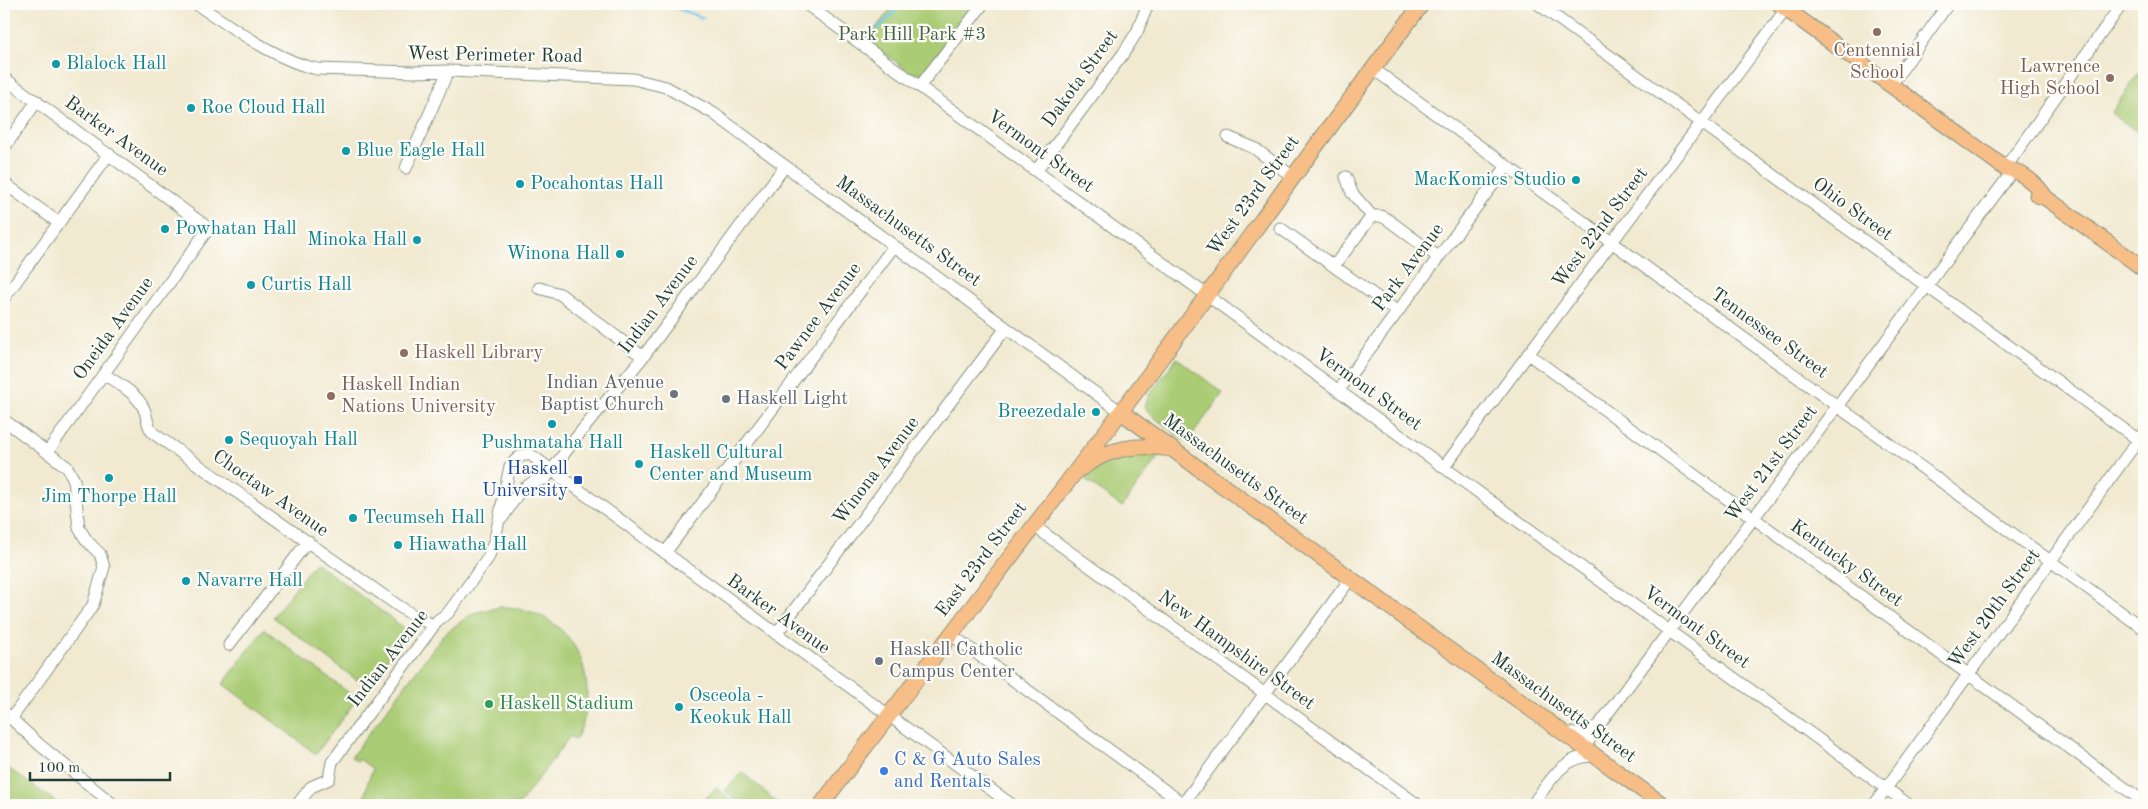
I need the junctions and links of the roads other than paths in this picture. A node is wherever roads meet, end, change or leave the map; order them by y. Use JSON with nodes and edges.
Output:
{"nodes":[{"id":1,"x":196,"y":4,"type":"edge"},
{"id":2,"x":806,"y":4,"type":"edge"},
{"id":3,"x":983,"y":4,"type":"edge"},
{"id":4,"x":1148,"y":4,"type":"edge"},
{"id":5,"x":1422,"y":4,"type":"edge"},
{"id":6,"x":1538,"y":4,"type":"edge"},
{"id":7,"x":1948,"y":4,"type":"edge"},
{"id":8,"x":2122,"y":4,"type":"edge"},
{"id":9,"x":1783,"y":6,"type":"edge"},
{"id":10,"x":1372,"y":68,"type":"junction"},
{"id":11,"x":448,"y":71,"type":"junction"},
{"id":12,"x":4,"y":78,"type":"edge"},
{"id":13,"x":1891,"y":85,"type":"junction"},
{"id":14,"x":920,"y":86,"type":"junction"},
{"id":15,"x":37,"y":101,"type":"junction"},
{"id":16,"x":1702,"y":123,"type":"junction"},
{"id":17,"x":1228,"y":138,"type":"dead end"},
{"id":18,"x":4,"y":148,"type":"edge"},
{"id":19,"x":109,"y":154,"type":"junction"},
{"id":20,"x":785,"y":166,"type":"junction"},
{"id":21,"x":1507,"y":166,"type":"junction"},
{"id":22,"x":406,"y":168,"type":"dead end"},
{"id":23,"x":1036,"y":170,"type":"junction"},
{"id":24,"x":2007,"y":172,"type":"junction"},
{"id":25,"x":1292,"y":176,"type":"junction"},
{"id":26,"x":1346,"y":177,"type":"dead end"},
{"id":27,"x":4,"y":183,"type":"edge"},
{"id":28,"x":1372,"y":216,"type":"junction"},
{"id":29,"x":58,"y":223,"type":"junction"},
{"id":30,"x":207,"y":226,"type":"joint"},
{"id":31,"x":1280,"y":228,"type":"dead end"},
{"id":32,"x":1612,"y":242,"type":"junction"},
{"id":33,"x":894,"y":246,"type":"junction"},
{"id":34,"x":1438,"y":257,"type":"junction"},
{"id":35,"x":1334,"y":266,"type":"junction"},
{"id":36,"x":2144,"y":269,"type":"edge"},
{"id":37,"x":1927,"y":286,"type":"junction"},
{"id":38,"x":540,"y":288,"type":"dead end"},
{"id":39,"x":1208,"y":295,"type":"junction"},
{"id":40,"x":4,"y":298,"type":"edge"},
{"id":41,"x":1398,"y":312,"type":"junction"},
{"id":42,"x":1006,"y":328,"type":"junction"},
{"id":43,"x":1528,"y":354,"type":"junction"},
{"id":44,"x":643,"y":357,"type":"junction"},
{"id":45,"x":104,"y":374,"type":"junction"},
{"id":46,"x":1340,"y":390,"type":"junction"},
{"id":47,"x":1837,"y":406,"type":"junction"},
{"id":48,"x":1121,"y":412,"type":"junction"},
{"id":49,"x":4,"y":420,"type":"edge"},
{"id":50,"x":2142,"y":439,"type":"edge"},
{"id":51,"x":1173,"y":450,"type":"junction"},
{"id":52,"x":48,"y":451,"type":"junction"},
{"id":53,"x":524,"y":454,"type":"joint"},
{"id":54,"x":1444,"y":468,"type":"junction"},
{"id":55,"x":552,"y":470,"type":"junction"},
{"id":56,"x":1072,"y":475,"type":"junction"},
{"id":57,"x":1753,"y":518,"type":"junction"},
{"id":58,"x":498,"y":525,"type":"junction"},
{"id":59,"x":1034,"y":526,"type":"junction"},
{"id":60,"x":308,"y":541,"type":"junction"},
{"id":61,"x":665,"y":553,"type":"junction"},
{"id":62,"x":2051,"y":561,"type":"junction"},
{"id":63,"x":1351,"y":578,"type":"junction"},
{"id":64,"x":434,"y":625,"type":"junction"},
{"id":65,"x":2144,"y":629,"type":"edge"},
{"id":66,"x":1669,"y":631,"type":"junction"},
{"id":67,"x":776,"y":634,"type":"junction"},
{"id":68,"x":950,"y":634,"type":"junction"},
{"id":69,"x":229,"y":645,"type":"dead end"},
{"id":70,"x":1969,"y":675,"type":"junction"},
{"id":71,"x":1265,"y":694,"type":"junction"},
{"id":72,"x":7,"y":715,"type":"edge"},
{"id":73,"x":887,"y":716,"type":"junction"},
{"id":74,"x":1599,"y":725,"type":"junction"},
{"id":75,"x":1563,"y":733,"type":"junction"},
{"id":76,"x":1585,"y":749,"type":"junction"},
{"id":77,"x":1561,"y":768,"type":"junction"},
{"id":78,"x":1886,"y":789,"type":"junction"},
{"id":79,"x":2144,"y":802,"type":"edge"},
{"id":80,"x":114,"y":805,"type":"edge"},
{"id":81,"x":297,"y":805,"type":"edge"},
{"id":82,"x":821,"y":805,"type":"edge"},
{"id":83,"x":1012,"y":805,"type":"edge"},
{"id":84,"x":1184,"y":805,"type":"edge"},
{"id":85,"x":1418,"y":805,"type":"edge"},
{"id":86,"x":1532,"y":805,"type":"edge"},
{"id":87,"x":1663,"y":805,"type":"edge"},
{"id":88,"x":1874,"y":805,"type":"edge"},
{"id":89,"x":1909,"y":805,"type":"edge"}],
"edges":[{"from":1,"to":11,"type":"street","name":"West Perimeter Road"},
{"from":2,"to":14,"type":"street","name":"Vermont Street"},
{"from":3,"to":14,"type":"street"},
{"from":4,"to":23,"type":"street","name":"Dakota Street"},
{"from":5,"to":10,"type":"main road","name":"West 23rd Street"},
{"from":6,"to":16,"type":"street","name":"Ohio Street"},
{"from":7,"to":13,"type":"street"},
{"from":8,"to":24,"type":"street","name":"West 21st Street"},
{"from":9,"to":13,"type":"main road"},
{"from":9,"to":16,"type":"street","name":"West 22nd Street"},
{"from":10,"to":21,"type":"street","name":"Tennessee Street"},
{"from":10,"to":25,"type":"main road","name":"West 23rd Street"},
{"from":11,"to":20,"type":"street","name":"West Perimeter Road"},
{"from":11,"to":22,"type":"street"},
{"from":12,"to":15,"type":"street","name":"Barker Avenue"},
{"from":13,"to":24,"type":"main road"},
{"from":14,"to":23,"type":"street","name":"Vermont Street"},
{"from":15,"to":18,"type":"street"},
{"from":15,"to":19,"type":"street","name":"Barker Avenue"},
{"from":16,"to":32,"type":"street","name":"West 22nd Street"},
{"from":16,"to":37,"type":"street","name":"Ohio Street"},
{"from":17,"to":25,"type":"street"},
{"from":19,"to":29,"type":"street"},
{"from":19,"to":30,"type":"street","name":"Barker Avenue"},
{"from":20,"to":33,"type":"street","name":"Massachusetts Street"},
{"from":20,"to":44,"type":"street","name":"Indian Avenue"},
{"from":21,"to":32,"type":"street","name":"Tennessee Street"},
{"from":21,"to":34,"type":"street","name":"Park Avenue"},
{"from":23,"to":39,"type":"street","name":"Vermont Street"},
{"from":24,"to":36,"type":"main road"},
{"from":24,"to":37,"type":"street","name":"West 21st Street"},
{"from":25,"to":39,"type":"main road","name":"West 23rd Street"},
{"from":26,"to":28,"type":"street"},
{"from":27,"to":29,"type":"street"},
{"from":28,"to":34,"type":"street"},
{"from":28,"to":35,"type":"street"},
{"from":29,"to":40,"type":"street"},
{"from":30,"to":45,"type":"street","name":"Oneida Avenue"},
{"from":31,"to":35,"type":"street"},
{"from":32,"to":43,"type":"street","name":"West 22nd Street"},
{"from":32,"to":47,"type":"street","name":"Tennessee Street"},
{"from":33,"to":42,"type":"street","name":"Massachusetts Street"},
{"from":33,"to":61,"type":"street","name":"Pawnee Avenue"},
{"from":34,"to":41,"type":"street","name":"Park Avenue"},
{"from":35,"to":41,"type":"street"},
{"from":37,"to":47,"type":"street","name":"West 21st Street"},
{"from":37,"to":50,"type":"street","name":"Ohio Street"},
{"from":38,"to":44,"type":"street"},
{"from":39,"to":46,"type":"street","name":"Vermont Street"},
{"from":39,"to":48,"type":"main road","name":"West 23rd Street"},
{"from":41,"to":46,"type":"street","name":"Park Avenue"},
{"from":42,"to":48,"type":"street","name":"Massachusetts Street"},
{"from":42,"to":67,"type":"street","name":"Winona Avenue"},
{"from":43,"to":54,"type":"street","name":"West 22nd Street"},
{"from":43,"to":57,"type":"street","name":"Kentucky Street"},
{"from":44,"to":55,"type":"street","name":"Indian Avenue"},
{"from":45,"to":52,"type":"street","name":"Oneida Avenue"},
{"from":45,"to":60,"type":"street","name":"Choctaw Avenue"},
{"from":46,"to":54,"type":"street","name":"Vermont Street"},
{"from":47,"to":57,"type":"street","name":"West 21st Street"},
{"from":47,"to":62,"type":"street","name":"Tennessee Street"},
{"from":48,"to":51,"type":"main road","name":"Massachusetts Street"},
{"from":48,"to":56,"type":"main road","name":"East 23rd Street"},
{"from":49,"to":52,"type":"street"},
{"from":50,"to":62,"type":"street","name":"West 20th Street"},
{"from":51,"to":56,"type":"main road"},
{"from":51,"to":63,"type":"main road","name":"Massachusetts Street"},
{"from":52,"to":72,"type":"street"},
{"from":53,"to":55,"type":"street","name":"Barker Avenue"},
{"from":53,"to":58,"type":"street","name":"Indian Avenue"},
{"from":54,"to":66,"type":"street","name":"Vermont Street"},
{"from":55,"to":58,"type":"street","name":"Indian Avenue"},
{"from":55,"to":61,"type":"street","name":"Barker Avenue"},
{"from":56,"to":59,"type":"main road","name":"East 23rd Street"},
{"from":57,"to":66,"type":"street","name":"West 21st Street"},
{"from":57,"to":70,"type":"street","name":"Kentucky Street"},
{"from":58,"to":64,"type":"street","name":"Indian Avenue"},
{"from":59,"to":68,"type":"main road","name":"East 23rd Street"},
{"from":59,"to":71,"type":"street","name":"New Hampshire Street"},
{"from":60,"to":64,"type":"street","name":"Choctaw Avenue"},
{"from":60,"to":69,"type":"street"},
{"from":61,"to":67,"type":"street","name":"Barker Avenue"},
{"from":62,"to":65,"type":"street","name":"Tennessee Street"},
{"from":62,"to":70,"type":"street","name":"West 20th Street"},
{"from":63,"to":71,"type":"street"},
{"from":63,"to":75,"type":"main road","name":"Massachusetts Street"},
{"from":64,"to":81,"type":"street","name":"Indian Avenue"},
{"from":66,"to":74,"type":"street","name":"West 21st Street"},
{"from":66,"to":78,"type":"street","name":"Vermont Street"},
{"from":67,"to":73,"type":"street","name":"Barker Avenue"},
{"from":68,"to":73,"type":"main road","name":"East 23rd Street"},
{"from":68,"to":84,"type":"street"},
{"from":70,"to":78,"type":"street","name":"West 20th Street"},
{"from":70,"to":79,"type":"street","name":"Kentucky Street"},
{"from":71,"to":84,"type":"street"},
{"from":71,"to":85,"type":"street","name":"New Hampshire Street"},
{"from":72,"to":80,"type":"street"},
{"from":73,"to":82,"type":"main road","name":"East 23rd Street"},
{"from":73,"to":83,"type":"street","name":"Barker Avenue"},
{"from":74,"to":75,"type":"street"},
{"from":74,"to":76,"type":"street","name":"West 21st Street"},
{"from":75,"to":76,"type":"main road","name":"Massachusetts Street"},
{"from":76,"to":77,"type":"street"},
{"from":76,"to":77,"type":"street","name":"West 21st Street"},
{"from":76,"to":87,"type":"main road","name":"Massachusetts Street"},
{"from":77,"to":86,"type":"street","name":"West 21st Street"},
{"from":78,"to":88,"type":"street","name":"West 20th Street"},
{"from":78,"to":89,"type":"street","name":"Vermont Street"}]}
